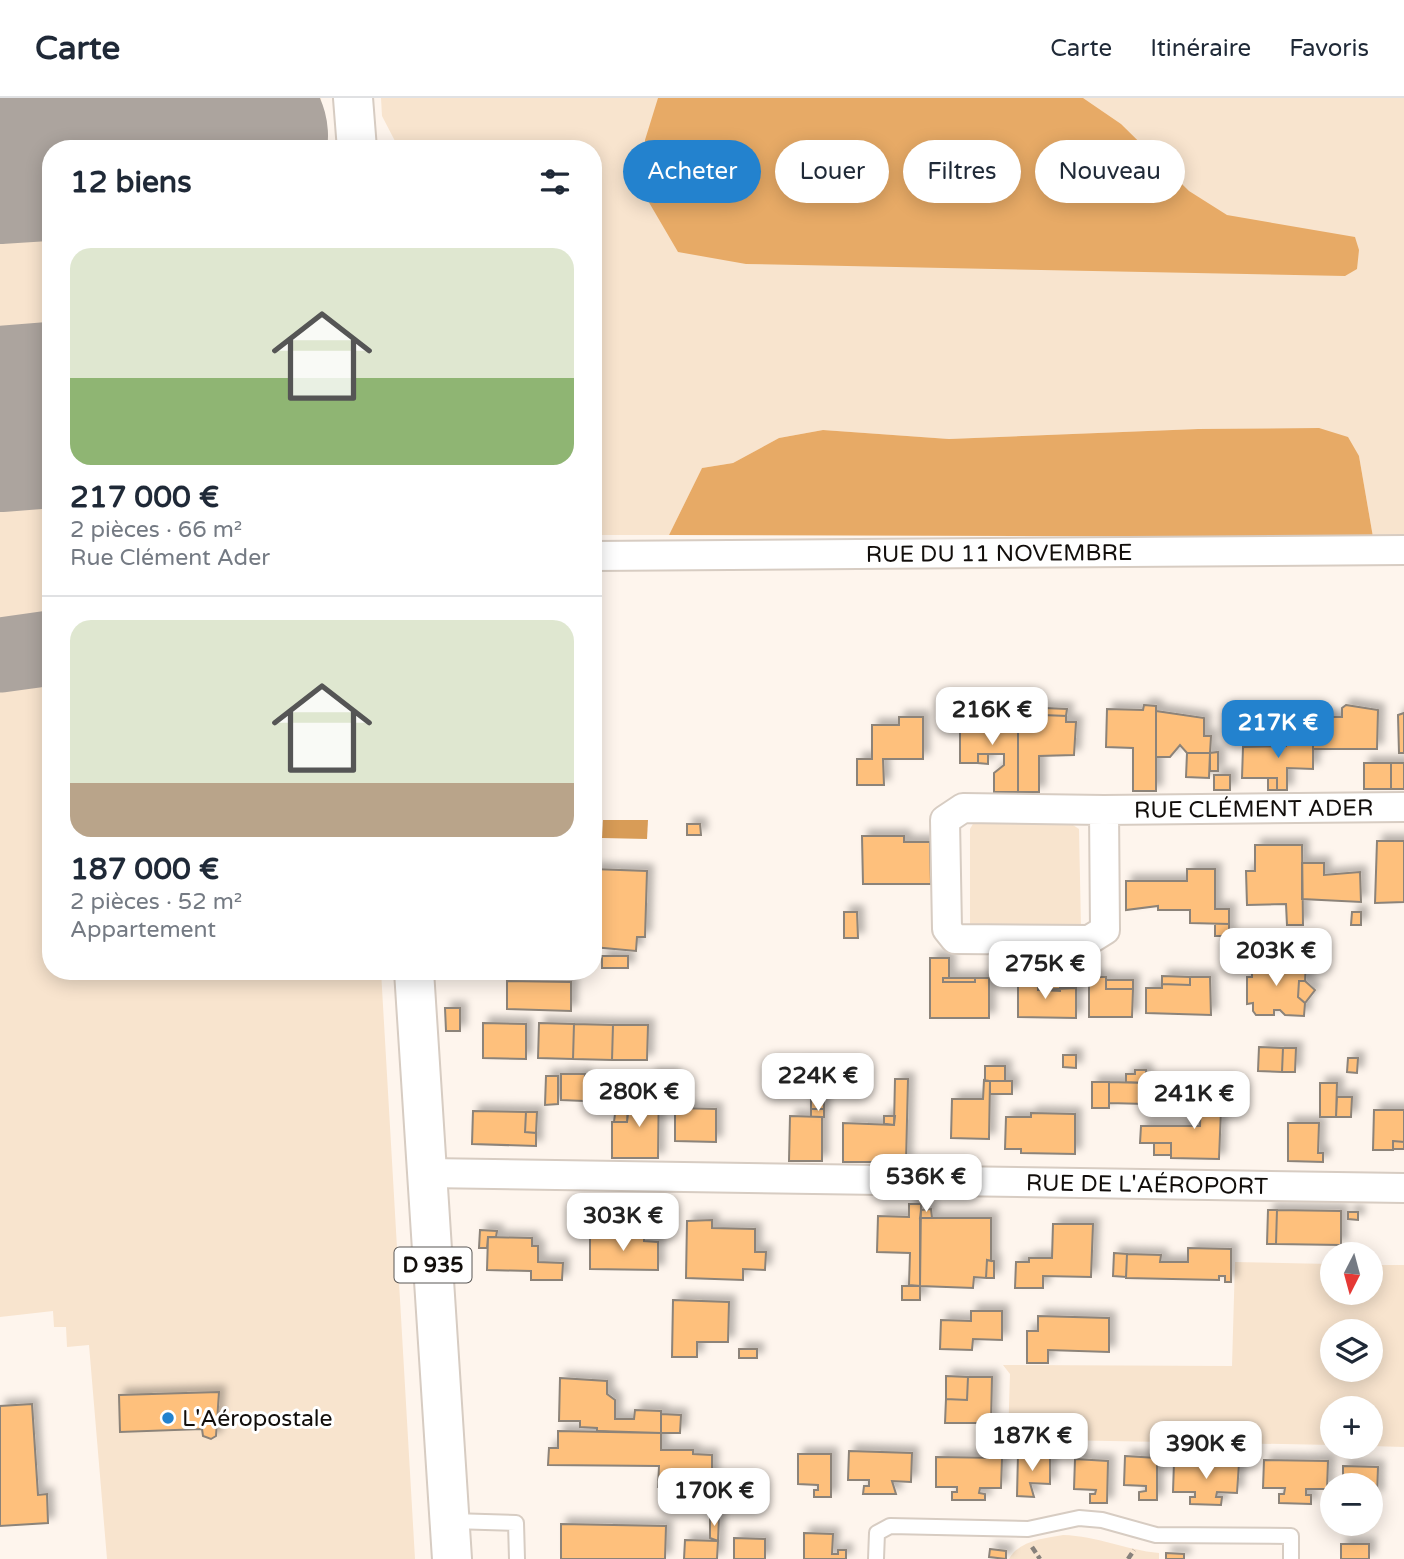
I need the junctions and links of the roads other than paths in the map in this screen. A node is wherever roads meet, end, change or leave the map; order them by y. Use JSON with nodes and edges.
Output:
{"nodes":[{"id":1,"x":354,"y":98,"type":"edge"},
{"id":2,"x":356,"y":140,"type":"edge"},
{"id":3,"x":1404,"y":550,"type":"edge"},
{"id":4,"x":602,"y":556,"type":"edge"},
{"id":5,"x":1404,"y":807,"type":"edge"},
{"id":6,"x":1104,"y":810,"type":"junction"},
{"id":7,"x":415,"y":980,"type":"edge"},
{"id":8,"x":428,"y":1172,"type":"junction"},
{"id":9,"x":1404,"y":1188,"type":"edge"},
{"id":10,"x":449,"y":1521,"type":"junction"},
{"id":11,"x":452,"y":1559,"type":"edge"},
{"id":12,"x":517,"y":1559,"type":"edge"},
{"id":13,"x":876,"y":1559,"type":"edge"},
{"id":14,"x":1290,"y":1559,"type":"edge"}],
"edges":[{"from":1,"to":2,"type":"main road"},
{"from":3,"to":4,"type":"street","name":"RUE DU 11 NOVEMBRE"},
{"from":5,"to":6,"type":"street","name":"RUE CLÉMENT ADER"},
{"from":6,"to":6,"type":"street","name":"RUE CLÉMENT ADER"},
{"from":7,"to":8,"type":"main road","number":"D 935"},
{"from":8,"to":9,"type":"street","name":"RUE DE L'AÉROPORT"},
{"from":8,"to":10,"type":"main road","number":"D 935"},
{"from":10,"to":11,"type":"main road","number":"D 935"},
{"from":10,"to":12,"type":"lane"},
{"from":13,"to":14,"type":"lane"}]}
